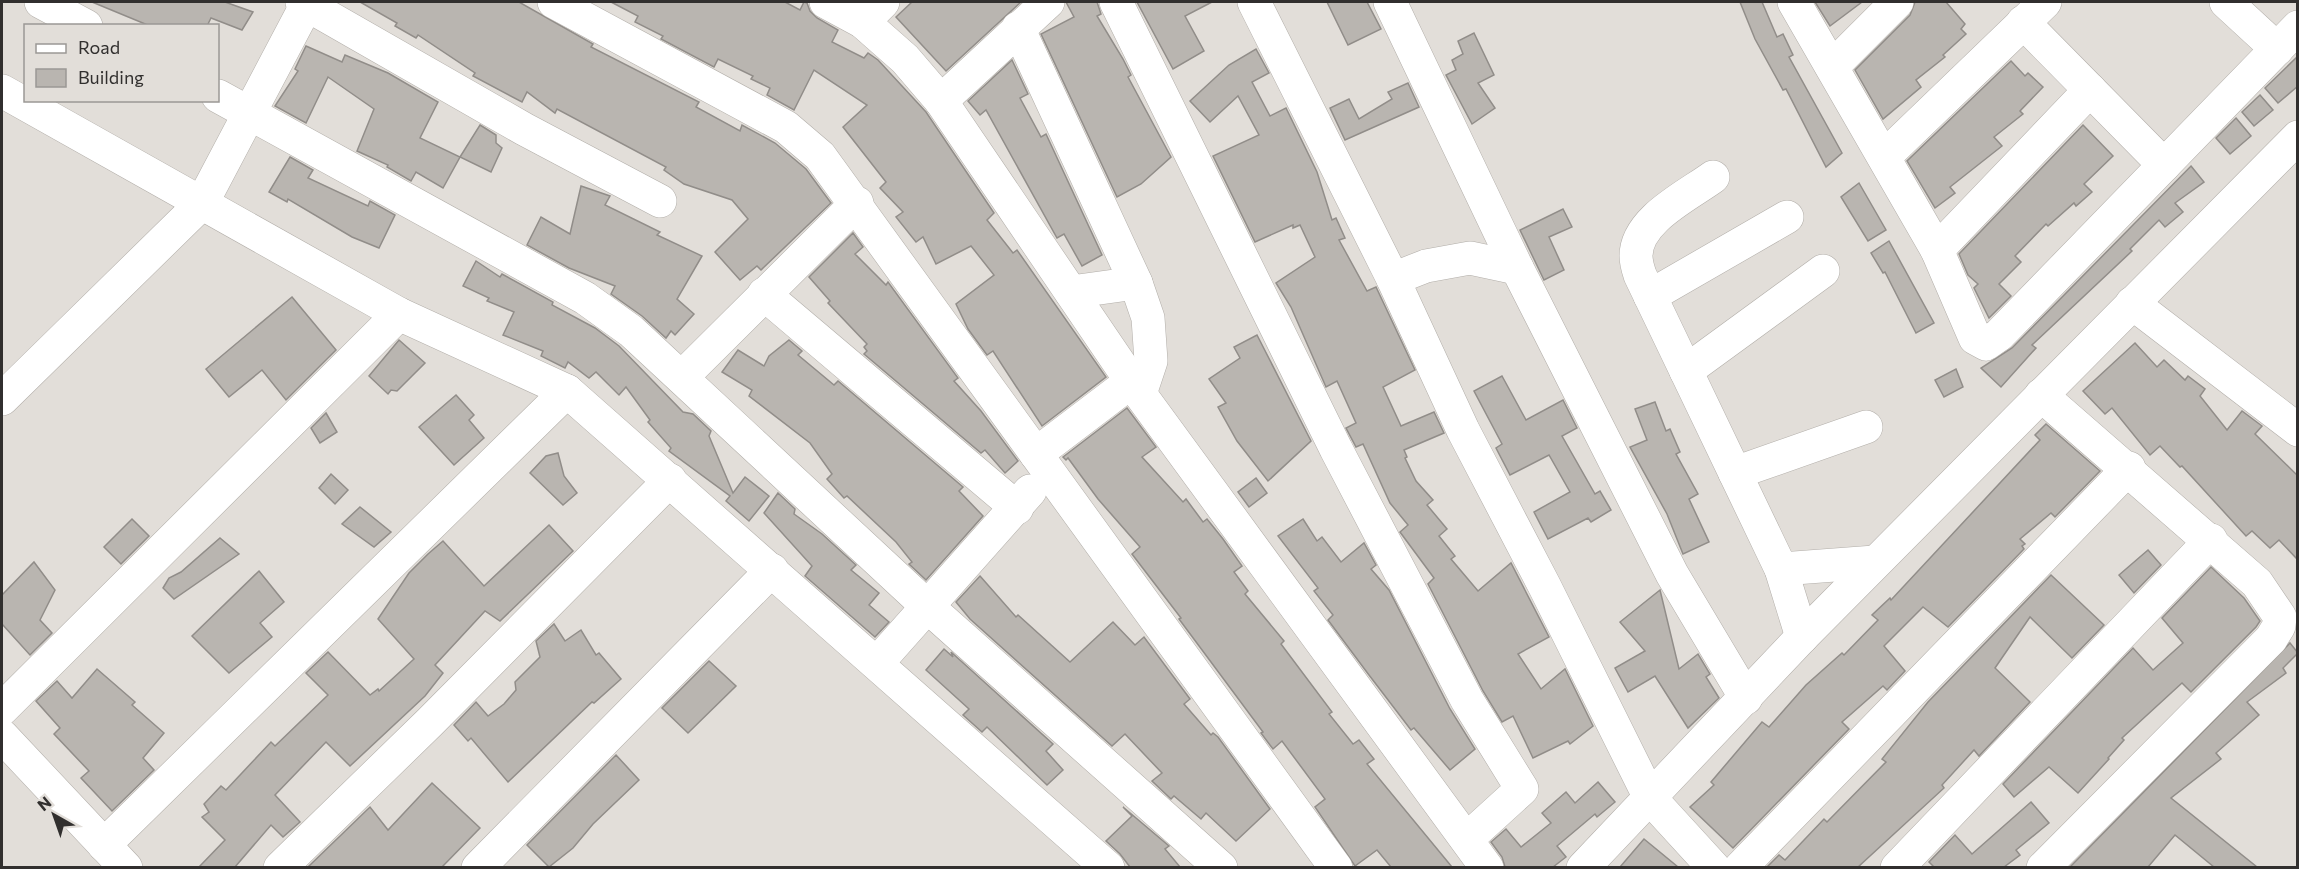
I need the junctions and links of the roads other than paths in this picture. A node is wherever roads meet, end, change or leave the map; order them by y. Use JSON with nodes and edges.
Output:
{"nodes":[{"id":1,"x":41,"y":2,"type":"edge"},
{"id":2,"x":305,"y":2,"type":"edge"},
{"id":3,"x":554,"y":2,"type":"edge"},
{"id":4,"x":826,"y":2,"type":"edge"},
{"id":5,"x":1048,"y":2,"type":"edge"},
{"id":6,"x":1116,"y":2,"type":"edge"},
{"id":7,"x":1254,"y":2,"type":"edge"},
{"id":8,"x":1390,"y":2,"type":"edge"},
{"id":9,"x":1794,"y":2,"type":"edge"},
{"id":10,"x":1897,"y":2,"type":"edge"},
{"id":11,"x":2226,"y":2,"type":"edge"},
{"id":12,"x":873,"y":12,"type":"edge"},
{"id":13,"x":2034,"y":12,"type":"edge"},
{"id":14,"x":82,"y":24,"type":"edge"},
{"id":15,"x":1018,"y":28,"type":"junction"},
{"id":16,"x":2287,"y":38,"type":"edge"},
{"id":17,"x":1832,"y":67,"type":"junction"},
{"id":18,"x":2090,"y":90,"type":"junction"},
{"id":19,"x":2,"y":91,"type":"edge"},
{"id":20,"x":219,"y":97,"type":"edge"},
{"id":21,"x":941,"y":101,"type":"junction"},
{"id":22,"x":249,"y":113,"type":"junction"},
{"id":23,"x":2298,"y":137,"type":"edge"},
{"id":24,"x":1884,"y":157,"type":"junction"},
{"id":25,"x":2164,"y":165,"type":"junction"},
{"id":26,"x":1713,"y":177,"type":"dead end"},
{"id":27,"x":660,"y":201,"type":"dead end"},
{"id":28,"x":202,"y":203,"type":"junction"},
{"id":29,"x":857,"y":203,"type":"junction"},
{"id":30,"x":1787,"y":217,"type":"dead end"},
{"id":31,"x":1937,"y":250,"type":"junction"},
{"id":32,"x":1516,"y":268,"type":"junction"},
{"id":33,"x":1823,"y":271,"type":"dead end"},
{"id":34,"x":1393,"y":279,"type":"junction"},
{"id":35,"x":1136,"y":283,"type":"junction"},
{"id":36,"x":1071,"y":292,"type":"junction"},
{"id":37,"x":764,"y":294,"type":"junction"},
{"id":38,"x":1650,"y":296,"type":"junction"},
{"id":39,"x":2132,"y":303,"type":"junction"},
{"id":40,"x":399,"y":314,"type":"junction"},
{"id":41,"x":1686,"y":371,"type":"junction"},
{"id":42,"x":682,"y":377,"type":"junction"},
{"id":43,"x":1136,"y":387,"type":"junction"},
{"id":44,"x":567,"y":391,"type":"junction"},
{"id":45,"x":2041,"y":395,"type":"junction"},
{"id":46,"x":2,"y":399,"type":"edge"},
{"id":47,"x":1866,"y":427,"type":"dead end"},
{"id":48,"x":2298,"y":430,"type":"edge"},
{"id":49,"x":1042,"y":461,"type":"junction"},
{"id":50,"x":2128,"y":468,"type":"junction"},
{"id":51,"x":1735,"y":473,"type":"junction"},
{"id":52,"x":670,"y":480,"type":"junction"},
{"id":53,"x":1017,"y":508,"type":"junction"},
{"id":54,"x":2211,"y":540,"type":"junction"},
{"id":55,"x":1875,"y":562,"type":"junction"},
{"id":56,"x":1781,"y":569,"type":"junction"},
{"id":57,"x":772,"y":570,"type":"junction"},
{"id":58,"x":928,"y":607,"type":"junction"},
{"id":59,"x":1802,"y":637,"type":"junction"},
{"id":60,"x":878,"y":662,"type":"junction"},
{"id":61,"x":1746,"y":698,"type":"junction"},
{"id":62,"x":2,"y":709,"type":"edge"},
{"id":63,"x":5,"y":746,"type":"edge"},
{"id":64,"x":1650,"y":798,"type":"junction"},
{"id":65,"x":1467,"y":839,"type":"junction"},
{"id":66,"x":115,"y":856,"type":"edge"},
{"id":67,"x":280,"y":867,"type":"edge"},
{"id":68,"x":478,"y":867,"type":"edge"},
{"id":69,"x":1108,"y":867,"type":"edge"},
{"id":70,"x":1221,"y":867,"type":"edge"},
{"id":71,"x":1336,"y":867,"type":"edge"},
{"id":72,"x":1487,"y":867,"type":"edge"},
{"id":73,"x":1583,"y":867,"type":"edge"},
{"id":74,"x":1714,"y":867,"type":"edge"},
{"id":75,"x":1740,"y":867,"type":"edge"},
{"id":76,"x":1897,"y":867,"type":"edge"},
{"id":77,"x":2043,"y":867,"type":"edge"}],
"edges":[{"from":1,"to":14,"type":"street"},
{"from":2,"to":22,"type":"street"},
{"from":2,"to":27,"type":"street"},
{"from":3,"to":29,"type":"street"},
{"from":4,"to":12,"type":"street"},
{"from":5,"to":15,"type":"street"},
{"from":6,"to":65,"type":"street"},
{"from":7,"to":34,"type":"street"},
{"from":8,"to":32,"type":"street"},
{"from":9,"to":17,"type":"street"},
{"from":10,"to":17,"type":"street"},
{"from":11,"to":16,"type":"street"},
{"from":12,"to":21,"type":"street"},
{"from":13,"to":18,"type":"street"},
{"from":13,"to":24,"type":"street"},
{"from":15,"to":21,"type":"street"},
{"from":15,"to":35,"type":"street"},
{"from":16,"to":25,"type":"street"},
{"from":17,"to":24,"type":"street"},
{"from":18,"to":25,"type":"street"},
{"from":18,"to":31,"type":"street"},
{"from":19,"to":28,"type":"street"},
{"from":20,"to":22,"type":"street"},
{"from":21,"to":36,"type":"street"},
{"from":22,"to":28,"type":"street"},
{"from":22,"to":42,"type":"street"},
{"from":23,"to":39,"type":"street"},
{"from":24,"to":31,"type":"street"},
{"from":25,"to":31,"type":"street"},
{"from":26,"to":38,"type":"street"},
{"from":28,"to":40,"type":"street"},
{"from":28,"to":46,"type":"street"},
{"from":29,"to":37,"type":"street"},
{"from":29,"to":49,"type":"street"},
{"from":30,"to":38,"type":"street"},
{"from":32,"to":34,"type":"street"},
{"from":32,"to":61,"type":"street"},
{"from":33,"to":41,"type":"street"},
{"from":34,"to":64,"type":"street"},
{"from":35,"to":36,"type":"street"},
{"from":35,"to":43,"type":"street"},
{"from":36,"to":43,"type":"street"},
{"from":37,"to":42,"type":"street"},
{"from":37,"to":53,"type":"street"},
{"from":38,"to":41,"type":"street"},
{"from":39,"to":45,"type":"street"},
{"from":39,"to":48,"type":"street"},
{"from":40,"to":44,"type":"street"},
{"from":40,"to":62,"type":"street"},
{"from":41,"to":51,"type":"street"},
{"from":42,"to":58,"type":"street"},
{"from":43,"to":49,"type":"street"},
{"from":43,"to":65,"type":"street"},
{"from":44,"to":52,"type":"street"},
{"from":44,"to":66,"type":"street"},
{"from":45,"to":50,"type":"street"},
{"from":45,"to":55,"type":"street"},
{"from":47,"to":51,"type":"street"},
{"from":49,"to":53,"type":"street"},
{"from":49,"to":71,"type":"street"},
{"from":50,"to":54,"type":"street"},
{"from":50,"to":75,"type":"street"},
{"from":51,"to":56,"type":"street"},
{"from":52,"to":57,"type":"street"},
{"from":52,"to":67,"type":"street"},
{"from":53,"to":58,"type":"street"},
{"from":54,"to":76,"type":"street"},
{"from":54,"to":77,"type":"street"},
{"from":55,"to":56,"type":"street"},
{"from":55,"to":59,"type":"street"},
{"from":56,"to":59,"type":"street"},
{"from":57,"to":60,"type":"street"},
{"from":57,"to":68,"type":"street"},
{"from":58,"to":60,"type":"street"},
{"from":58,"to":70,"type":"street"},
{"from":59,"to":61,"type":"street"},
{"from":60,"to":69,"type":"street"},
{"from":61,"to":64,"type":"street"},
{"from":63,"to":66,"type":"street"},
{"from":64,"to":73,"type":"street"},
{"from":64,"to":74,"type":"street"},
{"from":65,"to":72,"type":"street"}]}
